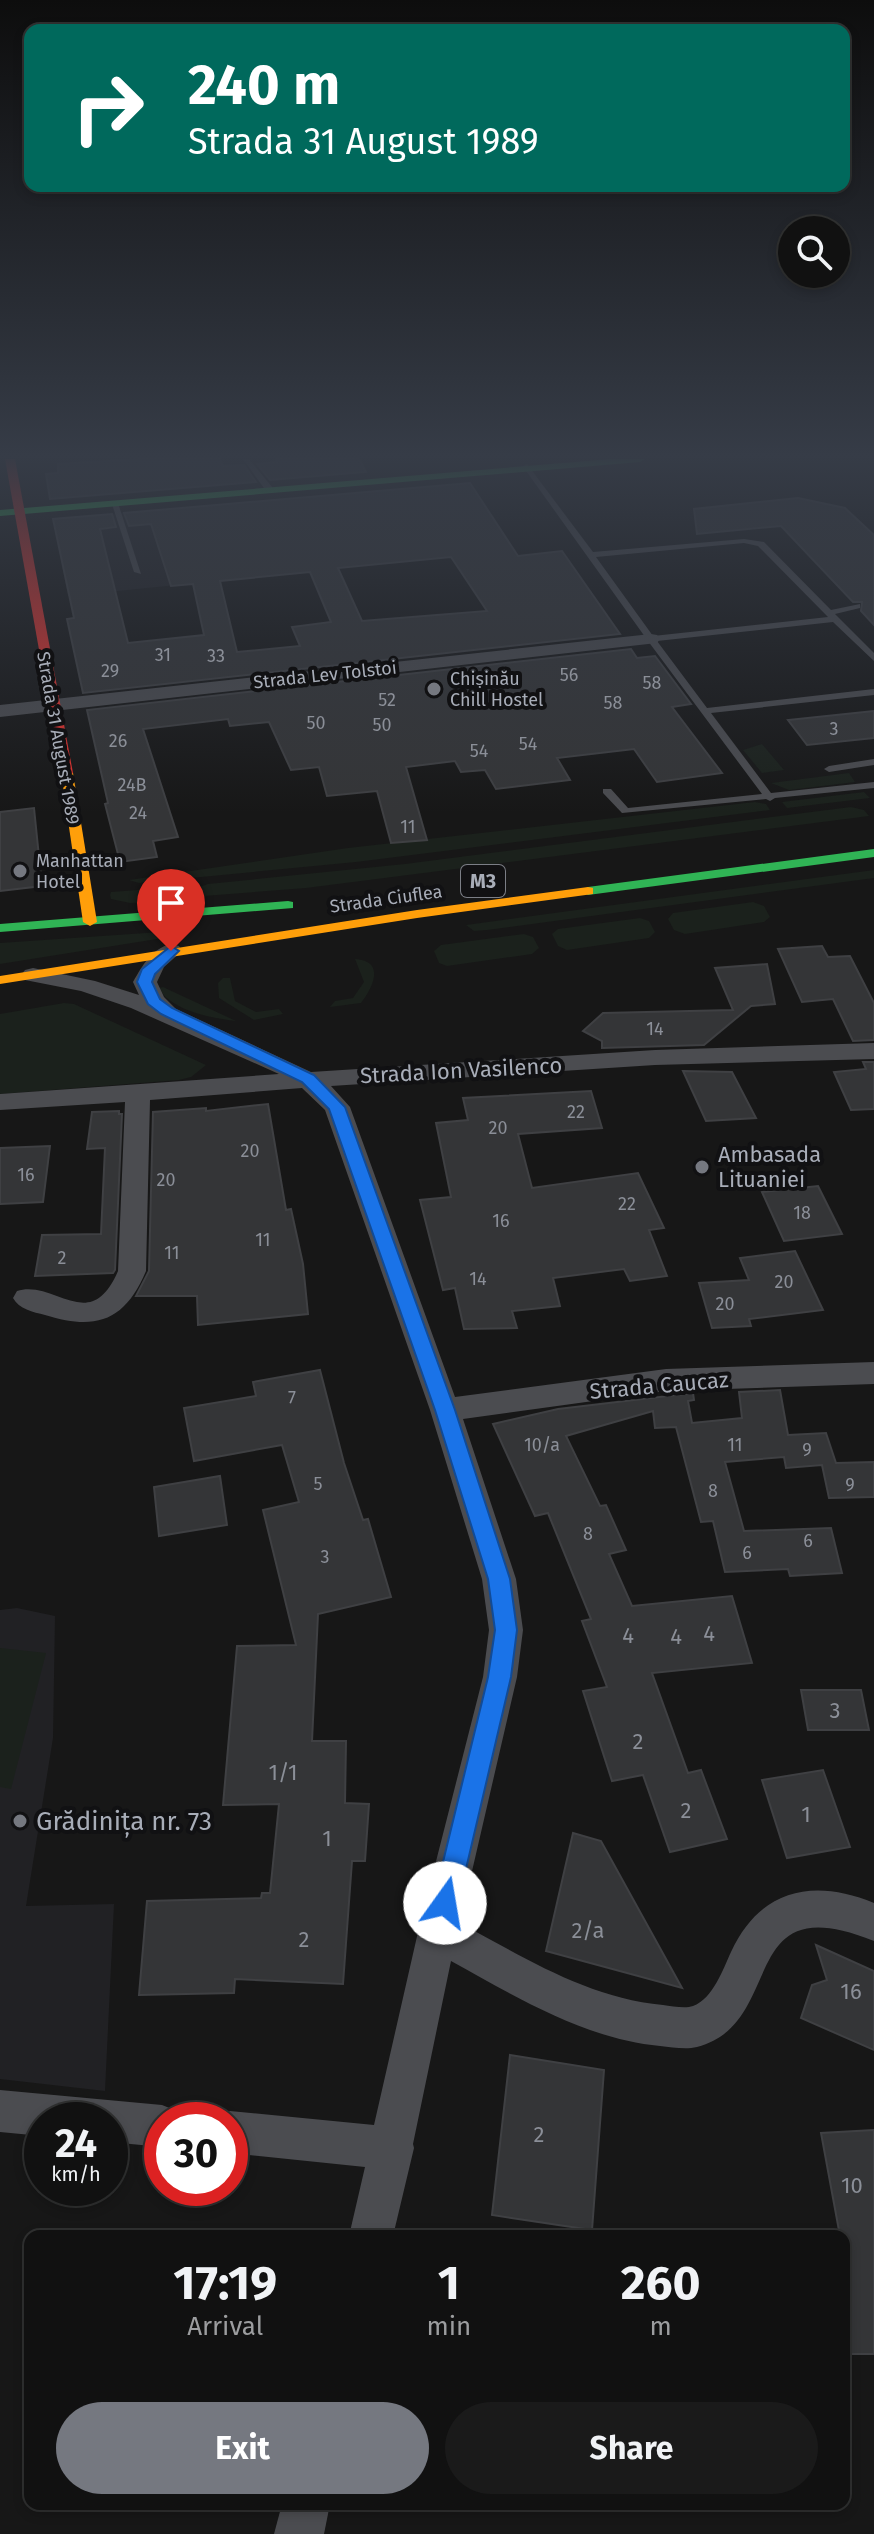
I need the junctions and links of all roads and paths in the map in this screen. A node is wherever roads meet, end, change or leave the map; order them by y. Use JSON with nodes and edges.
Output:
{"nodes":[{"id":1,"x":25,"y":577,"type":"edge"},
{"id":2,"x":608,"y":577,"type":"edge"},
{"id":3,"x":794,"y":577,"type":"edge"},
{"id":4,"x":857,"y":606,"type":"dead end"},
{"id":5,"x":830,"y":616,"type":"junction"},
{"id":6,"x":651,"y":639,"type":"junction"},
{"id":7,"x":874,"y":658,"type":"edge"},
{"id":8,"x":874,"y":692,"type":"edge"},
{"id":9,"x":53,"y":704,"type":"junction"},
{"id":10,"x":0,"y":711,"type":"edge"},
{"id":11,"x":705,"y":711,"type":"junction"},
{"id":12,"x":869,"y":763,"type":"edge"},
{"id":13,"x":829,"y":769,"type":"dead end"},
{"id":14,"x":874,"y":775,"type":"edge"},
{"id":15,"x":874,"y":785,"type":"edge"},
{"id":16,"x":607,"y":791,"type":"dead end"},
{"id":17,"x":770,"y":798,"type":"junction"},
{"id":18,"x":874,"y":853,"type":"edge"},
{"id":19,"x":307,"y":903,"type":"dead end"},
{"id":20,"x":90,"y":922,"type":"junction"},
{"id":21,"x":0,"y":928,"type":"edge"},
{"id":22,"x":171,"y":951,"type":"junction"},
{"id":23,"x":33,"y":975,"type":"junction"},
{"id":24,"x":0,"y":980,"type":"edge"},
{"id":25,"x":166,"y":1011,"type":"junction"},
{"id":26,"x":874,"y":1051,"type":"edge"},
{"id":27,"x":308,"y":1079,"type":"junction"},
{"id":28,"x":138,"y":1094,"type":"junction"},
{"id":29,"x":0,"y":1102,"type":"edge"},
{"id":30,"x":27,"y":1298,"type":"dead end"},
{"id":31,"x":874,"y":1373,"type":"edge"},
{"id":32,"x":445,"y":1410,"type":"junction"},
{"id":33,"x":874,"y":1922,"type":"edge"},
{"id":34,"x":438,"y":1932,"type":"junction"},
{"id":35,"x":0,"y":2111,"type":"edge"},
{"id":36,"x":24,"y":2113,"type":"edge"},
{"id":37,"x":248,"y":2134,"type":"edge"},
{"id":38,"x":393,"y":2148,"type":"junction"},
{"id":39,"x":372,"y":2230,"type":"edge"},
{"id":40,"x":305,"y":2510,"type":"edge"},
{"id":41,"x":299,"y":2534,"type":"edge"}],
"edges":[{"from":1,"to":9,"type":"main road","name":"Strada 31 August 1989"},
{"from":2,"to":6,"type":"lane"},
{"from":3,"to":5,"type":"lane"},
{"from":4,"to":5,"type":"lane"},
{"from":5,"to":6,"type":"lane"},
{"from":5,"to":7,"type":"lane"},
{"from":6,"to":9,"type":"street","name":"Strada Lev Tolstoi"},
{"from":6,"to":11,"type":"lane"},
{"from":8,"to":11,"type":"lane"},
{"from":9,"to":10,"type":"street","name":"Strada Lev Tolstoi"},
{"from":9,"to":20,"type":"main road","name":"Strada 31 August 1989"},
{"from":11,"to":17,"type":"lane"},
{"from":12,"to":13,"type":"lane"},
{"from":12,"to":14,"type":"lane"},
{"from":15,"to":17,"type":"lane"},
{"from":16,"to":17,"type":"lane"},
{"from":18,"to":22,"type":"main road","name":"Strada Ciuflea","number":"M3"},
{"from":19,"to":20,"type":"main road","name":"Strada Ciuflea"},
{"from":20,"to":21,"type":"main road","name":"Strada Ciuflea"},
{"from":22,"to":23,"type":"main road","name":"Strada Ciuflea","number":"M3"},
{"from":22,"to":25,"type":"street"},
{"from":23,"to":24,"type":"main road","name":"Strada Ciuflea","number":"M3"},
{"from":23,"to":25,"type":"street"},
{"from":25,"to":27,"type":"street"},
{"from":26,"to":27,"type":"street","name":"Strada Ion Vasilenco"},
{"from":27,"to":28,"type":"street","name":"Strada Ion Vasilenco"},
{"from":27,"to":32,"type":"street"},
{"from":28,"to":29,"type":"street","name":"Strada Ion Vasilenco"},
{"from":28,"to":30,"type":"street"},
{"from":31,"to":32,"type":"street","name":"Strada Caucaz"},
{"from":32,"to":34,"type":"street"},
{"from":33,"to":34,"type":"street"},
{"from":34,"to":38,"type":"street"},
{"from":35,"to":36,"type":"street"},
{"from":37,"to":38,"type":"street"},
{"from":38,"to":39,"type":"street"},
{"from":40,"to":41,"type":"street"}]}
